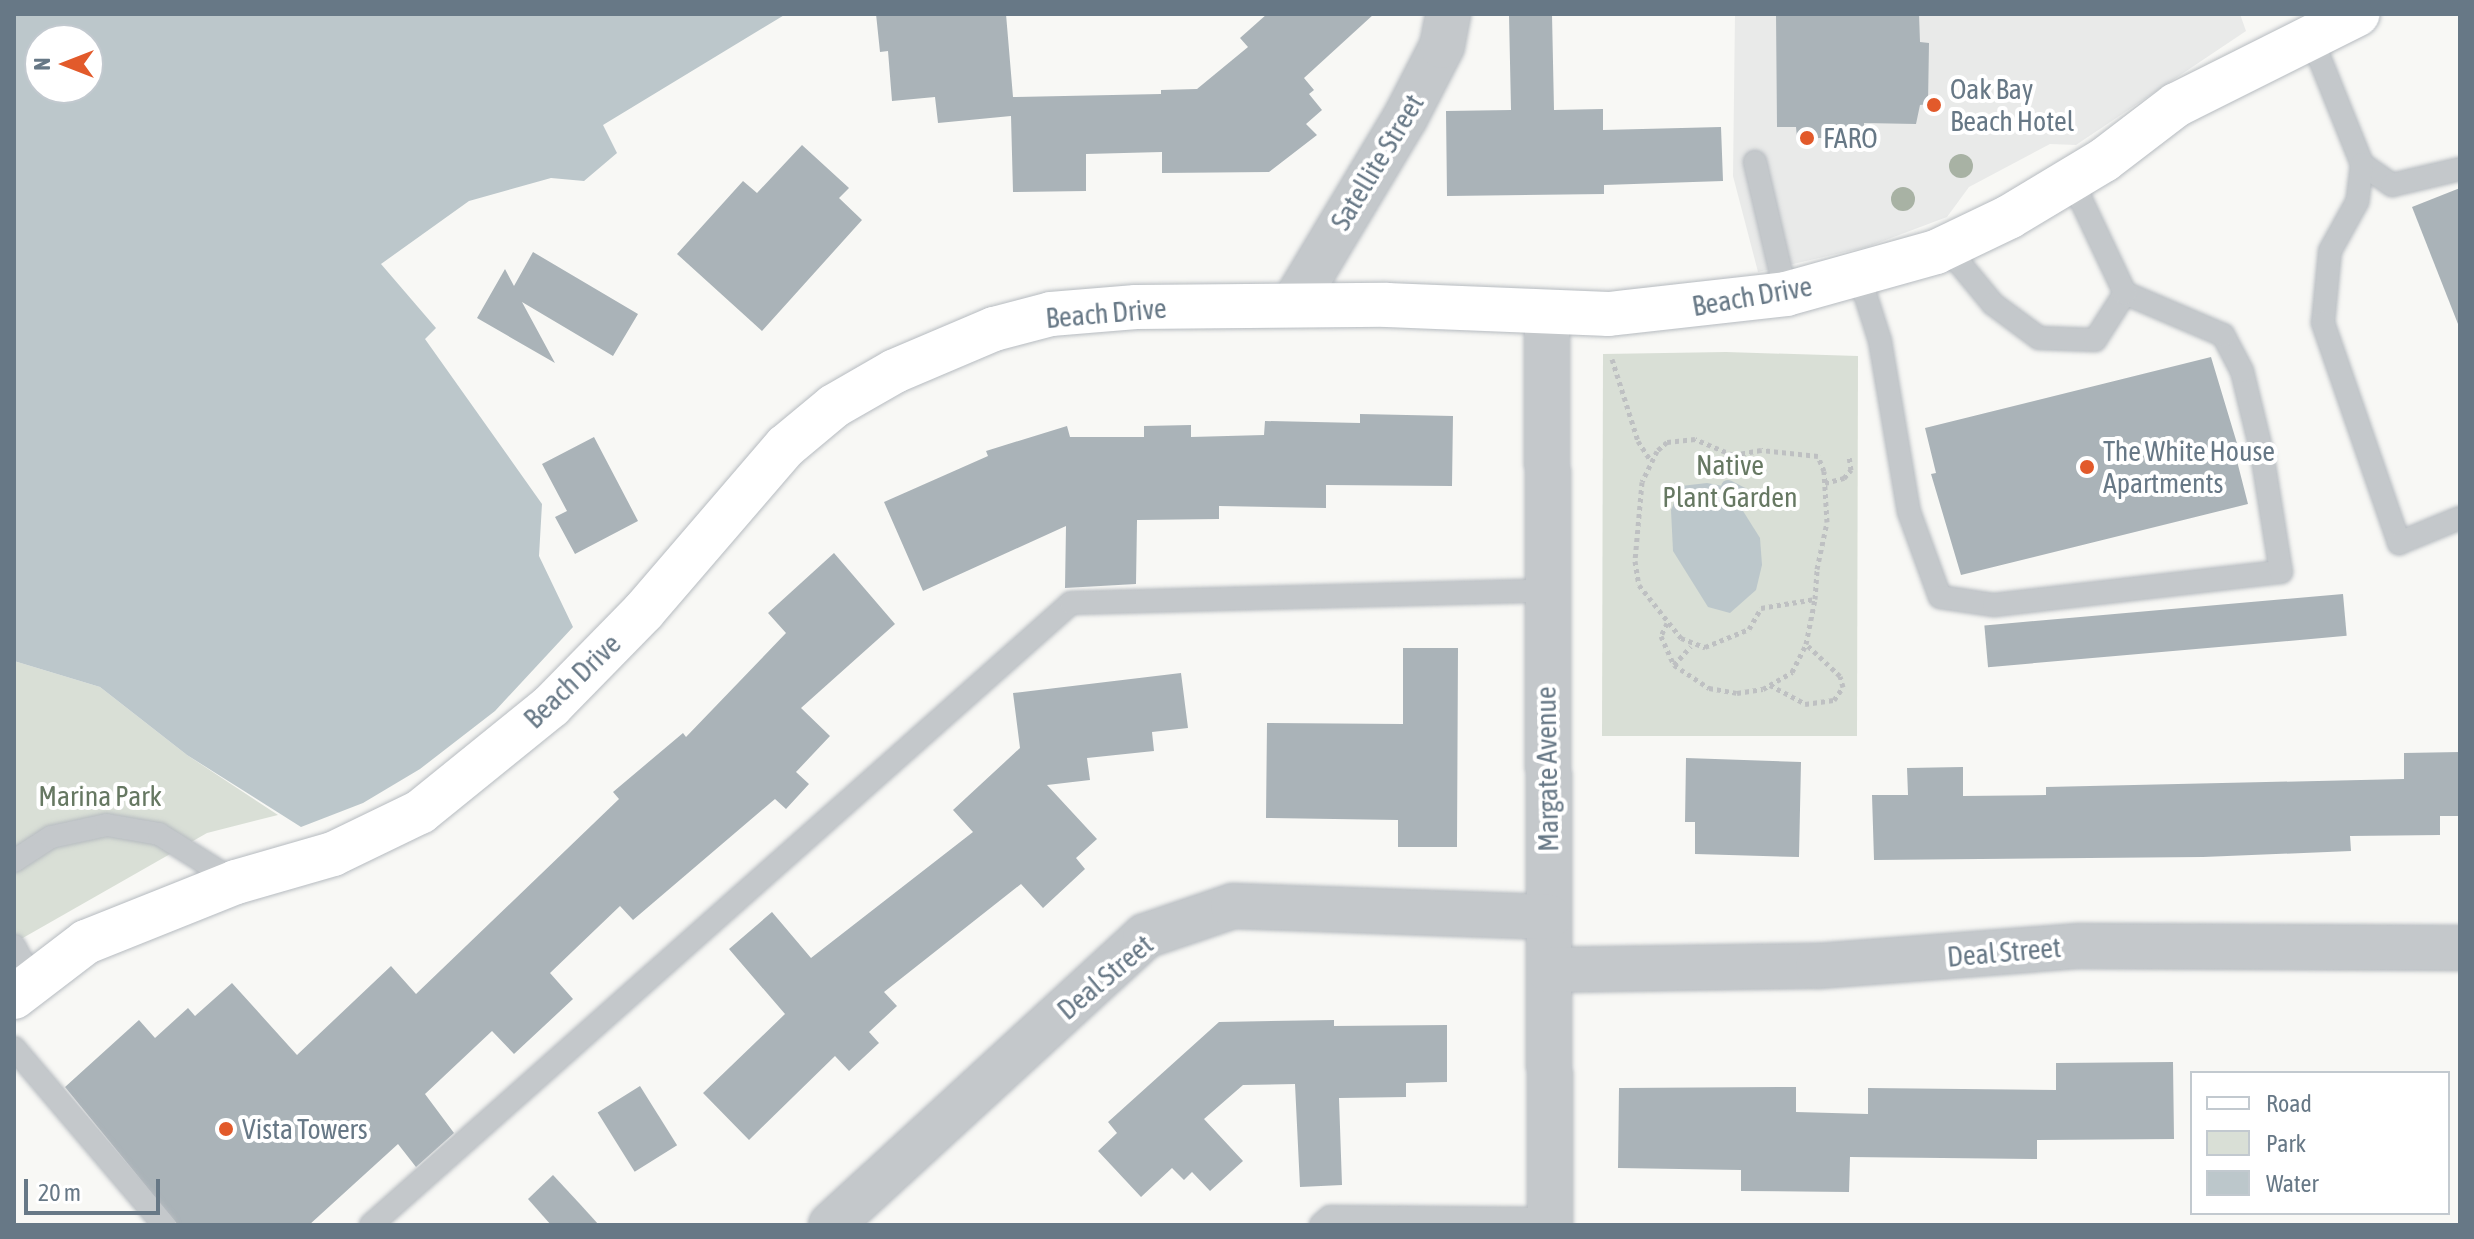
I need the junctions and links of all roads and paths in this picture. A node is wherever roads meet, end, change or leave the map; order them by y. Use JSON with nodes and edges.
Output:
{"nodes":[{"id":1,"x":1448,"y":14,"type":"edge"},
{"id":2,"x":2358,"y":14,"type":"edge"},
{"id":3,"x":2311,"y":37,"type":"junction"},
{"id":4,"x":1755,"y":162,"type":"dead end"},
{"id":5,"x":2362,"y":164,"type":"junction"},
{"id":6,"x":2460,"y":169,"type":"edge"},
{"id":7,"x":2072,"y":181,"type":"junction"},
{"id":8,"x":1946,"y":247,"type":"junction"},
{"id":9,"x":1859,"y":275,"type":"junction"},
{"id":10,"x":2125,"y":293,"type":"junction"},
{"id":11,"x":1786,"y":294,"type":"junction"},
{"id":12,"x":1293,"y":305,"type":"junction"},
{"id":13,"x":1547,"y":314,"type":"junction"},
{"id":14,"x":1610,"y":353,"type":"dead end"},
{"id":15,"x":1849,"y":455,"type":"dead end"},
{"id":16,"x":1651,"y":462,"type":"junction"},
{"id":17,"x":1825,"y":483,"type":"junction"},
{"id":18,"x":2460,"y":518,"type":"edge"},
{"id":19,"x":1544,"y":591,"type":"junction"},
{"id":20,"x":1815,"y":599,"type":"junction"},
{"id":21,"x":1667,"y":623,"type":"junction"},
{"id":22,"x":1806,"y":644,"type":"junction"},
{"id":23,"x":1691,"y":646,"type":"junction"},
{"id":24,"x":1674,"y":665,"type":"junction"},
{"id":25,"x":1770,"y":685,"type":"junction"},
{"id":26,"x":14,"y":861,"type":"edge"},
{"id":27,"x":236,"y":882,"type":"junction"},
{"id":28,"x":1549,"y":917,"type":"junction"},
{"id":29,"x":2460,"y":948,"type":"edge"},
{"id":30,"x":1549,"y":970,"type":"junction"},
{"id":31,"x":20,"y":975,"type":"edge"},
{"id":32,"x":14,"y":1048,"type":"edge"},
{"id":33,"x":1550,"y":1222,"type":"edge"},
{"id":34,"x":164,"y":1225,"type":"edge"},
{"id":35,"x":371,"y":1225,"type":"edge"},
{"id":36,"x":831,"y":1225,"type":"edge"},
{"id":37,"x":1321,"y":1225,"type":"edge"}],
"edges":[{"from":1,"to":12,"type":"street","name":"Satellite Street"},
{"from":2,"to":3,"type":"main road","name":"Beach Drive"},
{"from":3,"to":5,"type":"lane"},
{"from":3,"to":7,"type":"main road","name":"Beach Drive"},
{"from":4,"to":11,"type":"lane"},
{"from":5,"to":6,"type":"lane"},
{"from":5,"to":18,"type":"lane"},
{"from":7,"to":8,"type":"main road","name":"Beach Drive"},
{"from":7,"to":10,"type":"lane"},
{"from":8,"to":9,"type":"main road","name":"Beach Drive"},
{"from":8,"to":10,"type":"lane"},
{"from":9,"to":10,"type":"lane"},
{"from":9,"to":11,"type":"main road","name":"Beach Drive"},
{"from":11,"to":13,"type":"main road","name":"Beach Drive"},
{"from":12,"to":13,"type":"main road","name":"Beach Drive"},
{"from":12,"to":27,"type":"main road","name":"Beach Drive"},
{"from":13,"to":19,"type":"street","name":"Margate Avenue"},
{"from":14,"to":16,"type":"path"},
{"from":15,"to":17,"type":"path"},
{"from":16,"to":17,"type":"path"},
{"from":16,"to":21,"type":"path"},
{"from":17,"to":20,"type":"path"},
{"from":19,"to":28,"type":"street","name":"Margate Avenue"},
{"from":19,"to":35,"type":"lane"},
{"from":20,"to":22,"type":"path"},
{"from":20,"to":23,"type":"path"},
{"from":21,"to":23,"type":"path"},
{"from":21,"to":24,"type":"path"},
{"from":22,"to":25,"type":"path"},
{"from":22,"to":25,"type":"path"},
{"from":23,"to":24,"type":"path"},
{"from":24,"to":25,"type":"path"},
{"from":26,"to":27,"type":"lane"},
{"from":27,"to":31,"type":"main road","name":"Beach Drive"},
{"from":28,"to":30,"type":"street","name":"Margate Avenue"},
{"from":28,"to":36,"type":"street","name":"Deal Street"},
{"from":29,"to":30,"type":"street","name":"Deal Street"},
{"from":30,"to":33,"type":"street","name":"Margate Avenue"},
{"from":32,"to":34,"type":"lane"},
{"from":33,"to":37,"type":"lane"}]}
